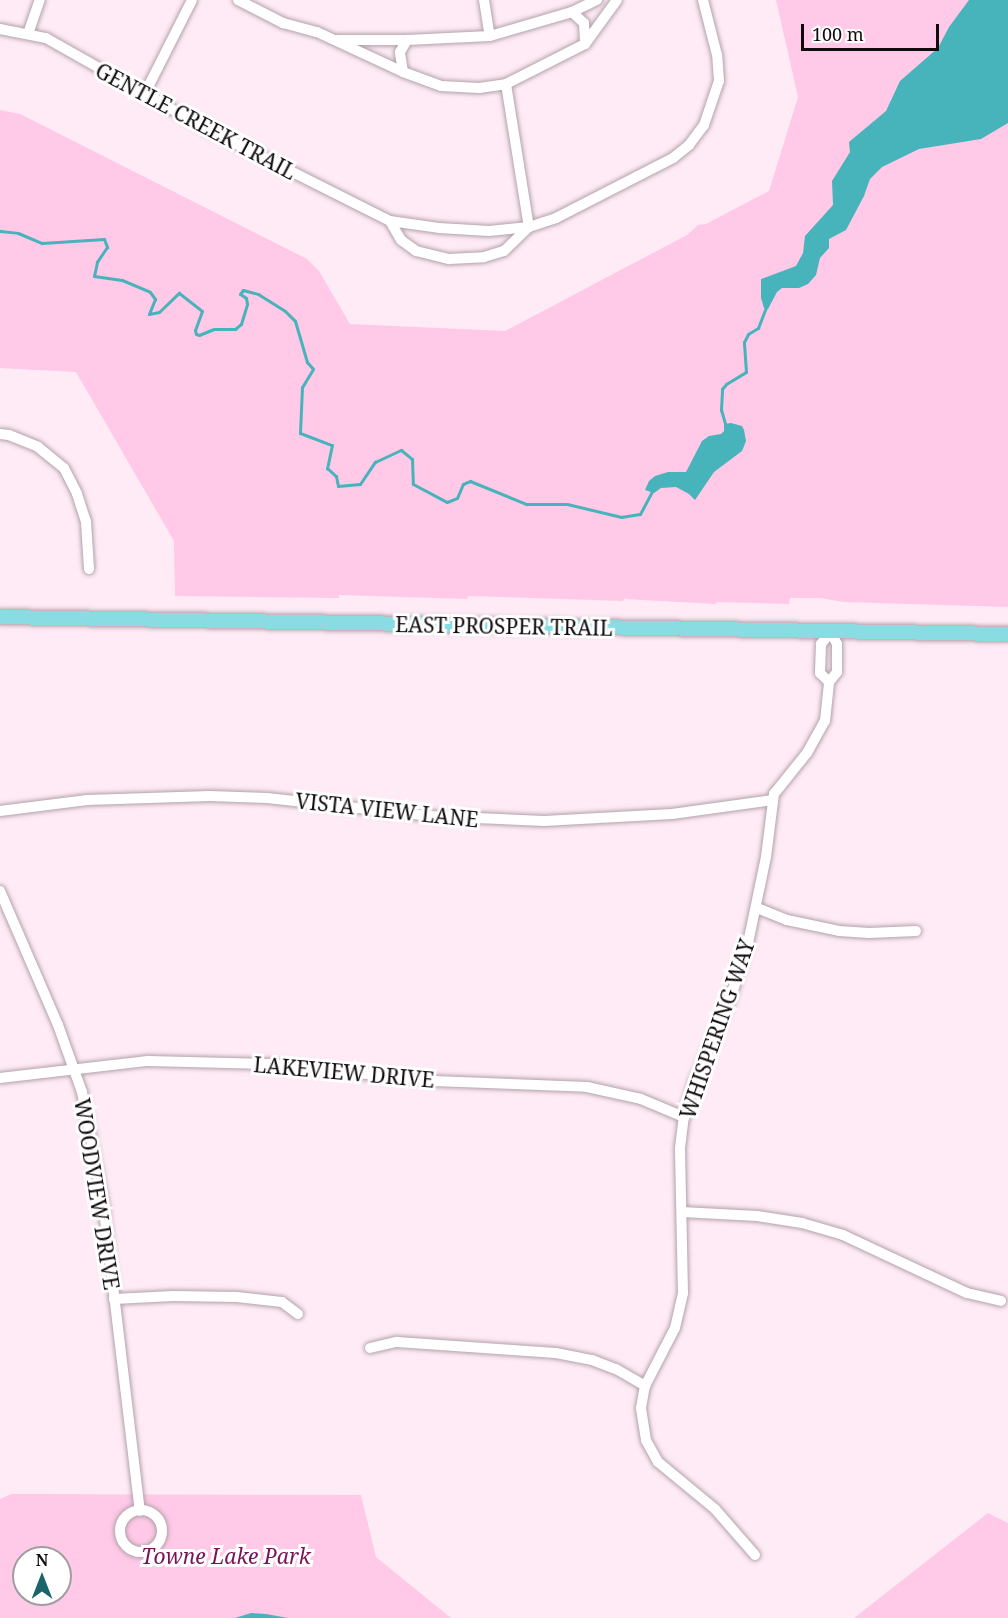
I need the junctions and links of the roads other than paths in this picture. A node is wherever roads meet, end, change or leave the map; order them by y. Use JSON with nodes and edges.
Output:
{"nodes":[{"id":1,"x":39,"y":0,"type":"edge"},
{"id":2,"x":192,"y":0,"type":"edge"},
{"id":3,"x":238,"y":0,"type":"edge"},
{"id":4,"x":484,"y":0,"type":"edge"},
{"id":5,"x":597,"y":0,"type":"edge"},
{"id":6,"x":617,"y":0,"type":"edge"},
{"id":7,"x":704,"y":0,"type":"edge"},
{"id":8,"x":572,"y":12,"type":"junction"},
{"id":9,"x":0,"y":29,"type":"edge"},
{"id":10,"x":28,"y":34,"type":"junction"},
{"id":11,"x":490,"y":36,"type":"junction"},
{"id":12,"x":334,"y":39,"type":"junction"},
{"id":13,"x":407,"y":40,"type":"junction"},
{"id":14,"x":585,"y":44,"type":"junction"},
{"id":15,"x":403,"y":72,"type":"junction"},
{"id":16,"x":506,"y":84,"type":"junction"},
{"id":17,"x":144,"y":95,"type":"junction"},
{"id":18,"x":390,"y":221,"type":"junction"},
{"id":19,"x":529,"y":227,"type":"junction"},
{"id":20,"x":0,"y":434,"type":"edge"},
{"id":21,"x":89,"y":569,"type":"dead end"},
{"id":22,"x":0,"y":617,"type":"edge"},
{"id":23,"x":831,"y":632,"type":"junction"},
{"id":24,"x":1008,"y":634,"type":"edge"},
{"id":25,"x":829,"y":682,"type":"junction"},
{"id":26,"x":773,"y":800,"type":"junction"},
{"id":27,"x":0,"y":811,"type":"edge"},
{"id":28,"x":0,"y":891,"type":"edge"},
{"id":29,"x":757,"y":908,"type":"junction"},
{"id":30,"x":916,"y":931,"type":"dead end"},
{"id":31,"x":74,"y":1068,"type":"junction"},
{"id":32,"x":0,"y":1078,"type":"edge"},
{"id":33,"x":684,"y":1117,"type":"junction"},
{"id":34,"x":682,"y":1212,"type":"junction"},
{"id":35,"x":114,"y":1299,"type":"junction"},
{"id":36,"x":1001,"y":1301,"type":"dead end"},
{"id":37,"x":298,"y":1314,"type":"dead end"},
{"id":38,"x":370,"y":1348,"type":"dead end"},
{"id":39,"x":645,"y":1386,"type":"junction"},
{"id":40,"x":140,"y":1510,"type":"dead end"},
{"id":41,"x":754,"y":1555,"type":"dead end"}],
"edges":[{"from":1,"to":10,"type":"street"},
{"from":2,"to":17,"type":"street"},
{"from":3,"to":12,"type":"street"},
{"from":4,"to":11,"type":"street"},
{"from":5,"to":8,"type":"street"},
{"from":6,"to":14,"type":"street"},
{"from":7,"to":19,"type":"street","name":"GENTLE CREEK TRAIL"},
{"from":8,"to":11,"type":"street"},
{"from":8,"to":14,"type":"street"},
{"from":9,"to":10,"type":"street","name":"GENTLE CREEK TRAIL"},
{"from":10,"to":17,"type":"street","name":"GENTLE CREEK TRAIL"},
{"from":11,"to":13,"type":"street"},
{"from":12,"to":13,"type":"street"},
{"from":12,"to":15,"type":"street"},
{"from":13,"to":15,"type":"street"},
{"from":14,"to":16,"type":"street"},
{"from":15,"to":16,"type":"street"},
{"from":16,"to":19,"type":"street"},
{"from":17,"to":18,"type":"street","name":"GENTLE CREEK TRAIL"},
{"from":18,"to":19,"type":"street","name":"GENTLE CREEK TRAIL"},
{"from":18,"to":19,"type":"street","name":"GENTLE CREEK TRAIL"},
{"from":20,"to":21,"type":"street"},
{"from":22,"to":23,"type":"main road","name":"EAST PROSPER TRAIL"},
{"from":23,"to":24,"type":"main road","name":"EAST PROSPER TRAIL"},
{"from":23,"to":25,"type":"street","name":"WHISPERING WAY"},
{"from":23,"to":25,"type":"street","name":"WHISPERING WAY"},
{"from":25,"to":26,"type":"street","name":"WHISPERING WAY"},
{"from":26,"to":27,"type":"street","name":"VISTA VIEW LANE"},
{"from":26,"to":29,"type":"street","name":"WHISPERING WAY"},
{"from":28,"to":31,"type":"street","name":"WOODVIEW DRIVE"},
{"from":29,"to":30,"type":"street"},
{"from":29,"to":33,"type":"street","name":"WHISPERING WAY"},
{"from":31,"to":32,"type":"street","name":"LAKEVIEW DRIVE"},
{"from":31,"to":33,"type":"street","name":"LAKEVIEW DRIVE"},
{"from":31,"to":35,"type":"street","name":"WOODVIEW DRIVE"},
{"from":33,"to":34,"type":"street","name":"WHISPERING WAY"},
{"from":34,"to":36,"type":"street"},
{"from":34,"to":39,"type":"street","name":"WHISPERING WAY"},
{"from":35,"to":37,"type":"street"},
{"from":35,"to":40,"type":"street","name":"WOODVIEW DRIVE"},
{"from":38,"to":39,"type":"street"},
{"from":39,"to":41,"type":"street","name":"WHISPERING WAY"}]}
